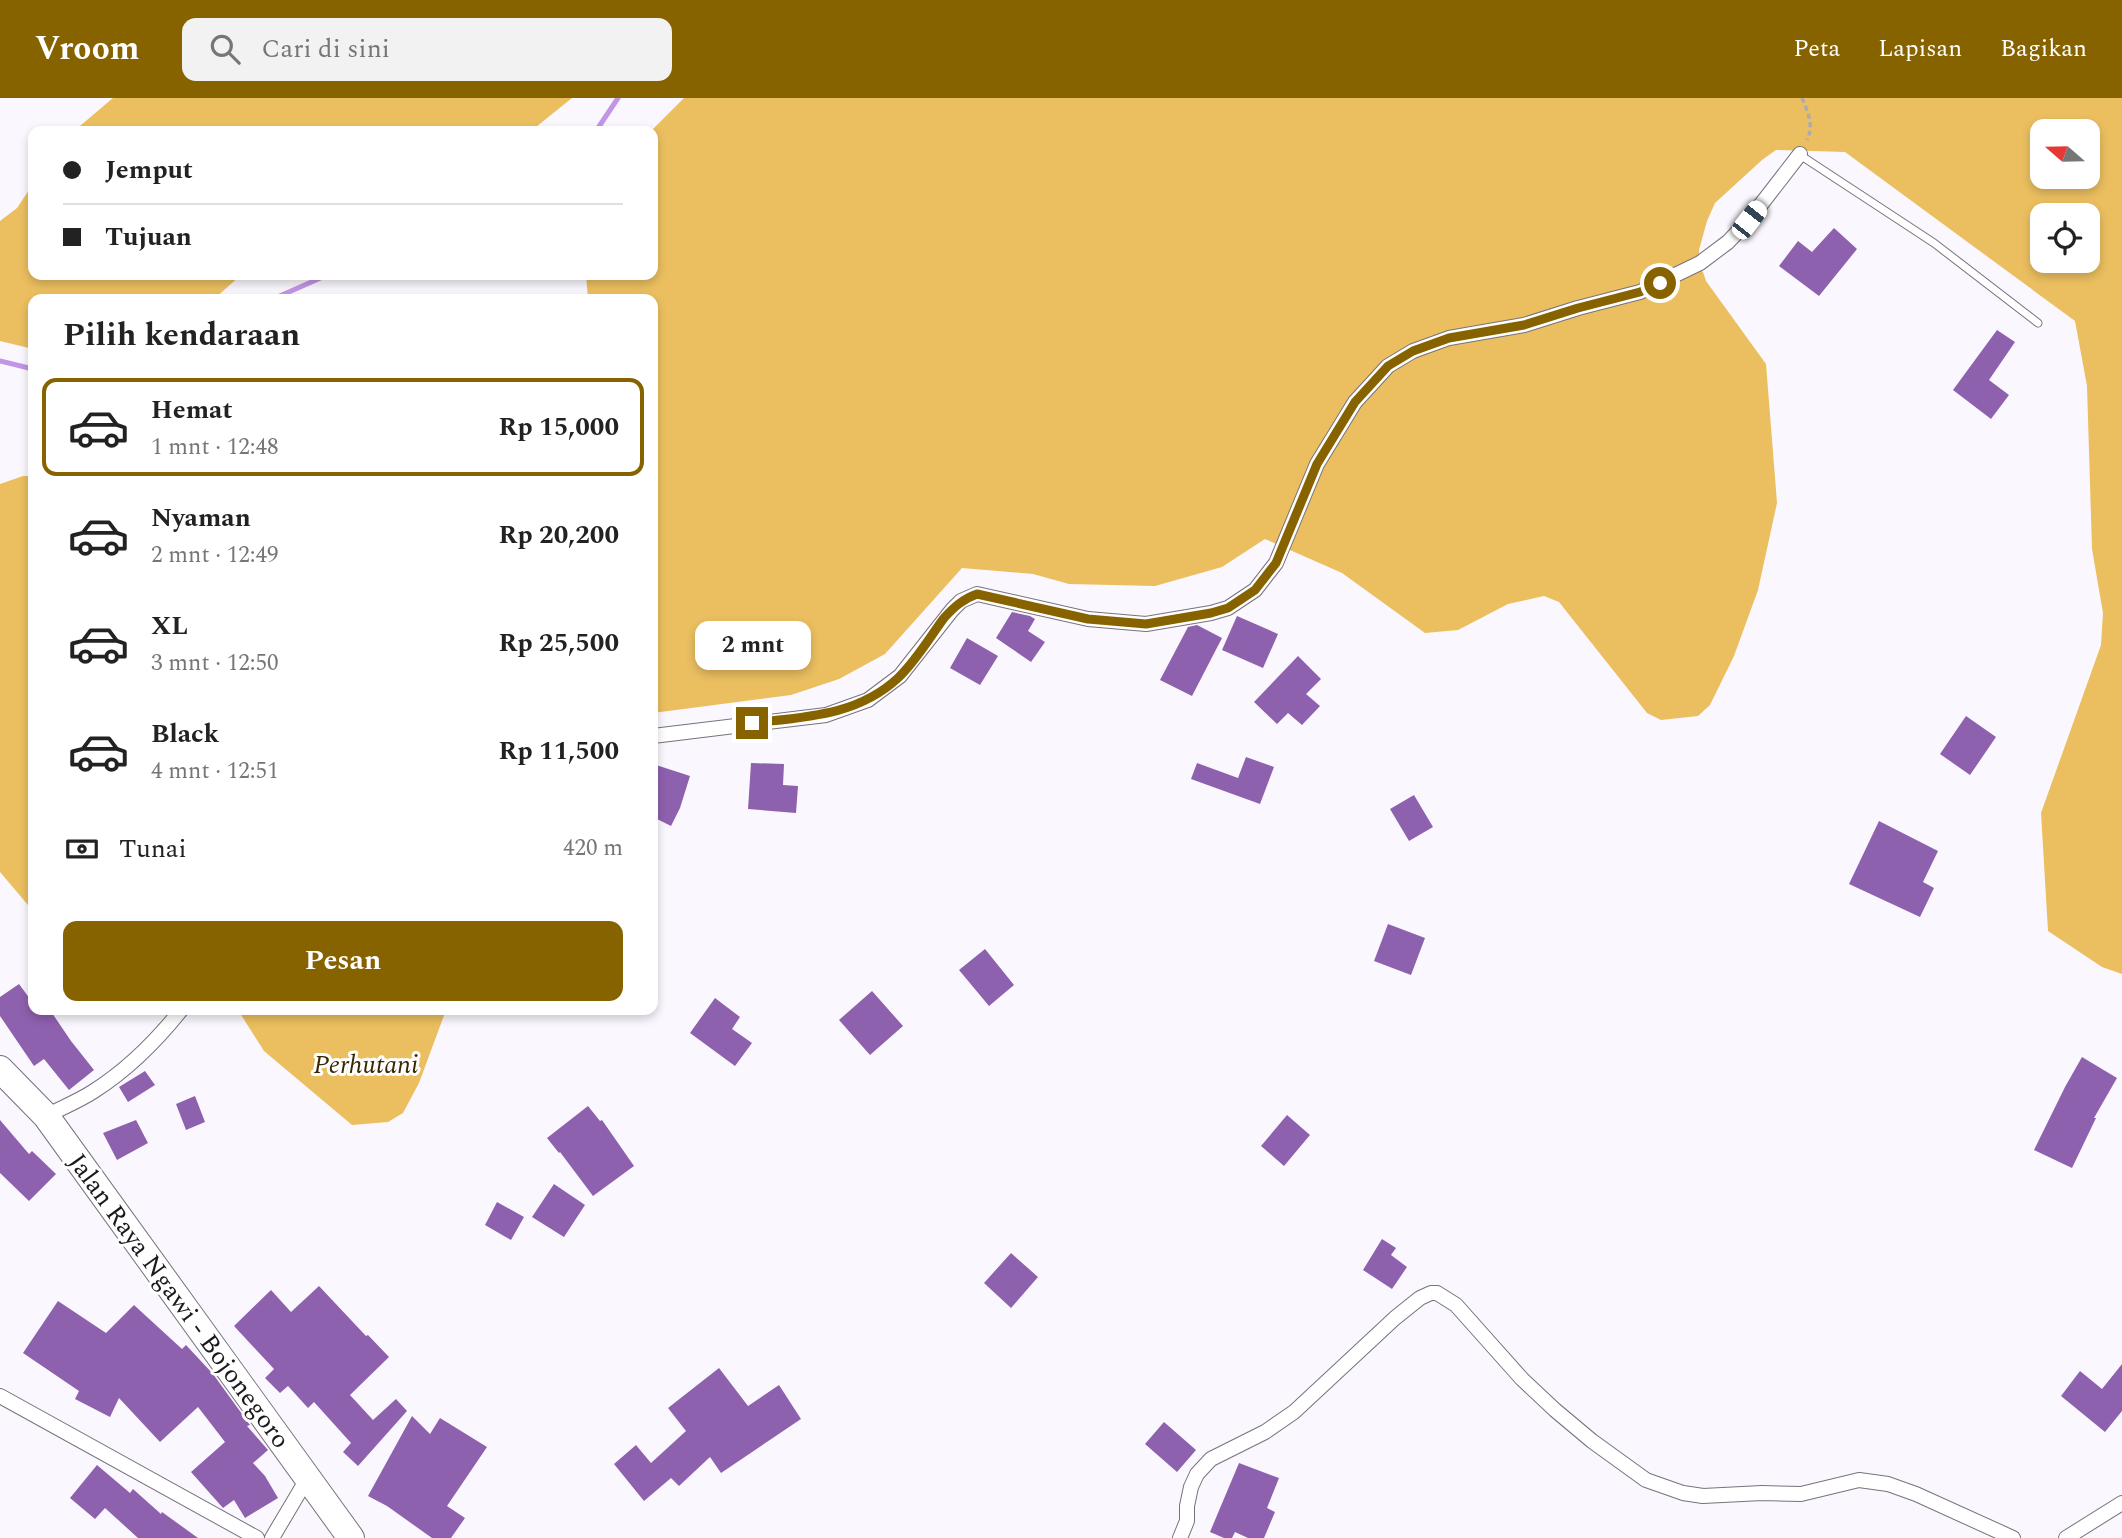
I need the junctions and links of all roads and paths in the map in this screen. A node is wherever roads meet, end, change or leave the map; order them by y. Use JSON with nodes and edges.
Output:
{"nodes":[{"id":1,"x":1802,"y":98,"type":"edge"},
{"id":2,"x":1800,"y":154,"type":"junction"},
{"id":3,"x":2038,"y":323,"type":"dead end"},
{"id":4,"x":658,"y":735,"type":"edge"},
{"id":5,"x":177,"y":1015,"type":"edge"},
{"id":6,"x":0,"y":1069,"type":"edge"},
{"id":7,"x":46,"y":1116,"type":"junction"},
{"id":8,"x":0,"y":1396,"type":"edge"},
{"id":9,"x":307,"y":1479,"type":"junction"},
{"id":10,"x":2122,"y":1503,"type":"edge"},
{"id":11,"x":257,"y":1538,"type":"edge"},
{"id":12,"x":272,"y":1538,"type":"edge"},
{"id":13,"x":351,"y":1538,"type":"edge"},
{"id":14,"x":1180,"y":1538,"type":"edge"},
{"id":15,"x":2013,"y":1538,"type":"edge"},
{"id":16,"x":2066,"y":1538,"type":"edge"}],
"edges":[{"from":1,"to":2,"type":"path"},
{"from":2,"to":3,"type":"lane"},
{"from":2,"to":4,"type":"street"},
{"from":5,"to":7,"type":"street"},
{"from":6,"to":7,"type":"highway","name":"Jalan Raya Ngawi - Bojonegoro"},
{"from":7,"to":9,"type":"highway","name":"Jalan Raya Ngawi - Bojonegoro"},
{"from":8,"to":11,"type":"street"},
{"from":9,"to":12,"type":"street"},
{"from":9,"to":13,"type":"highway","name":"Jalan Raya Ngawi - Bojonegoro"},
{"from":10,"to":16,"type":"street"},
{"from":14,"to":15,"type":"street"}]}
